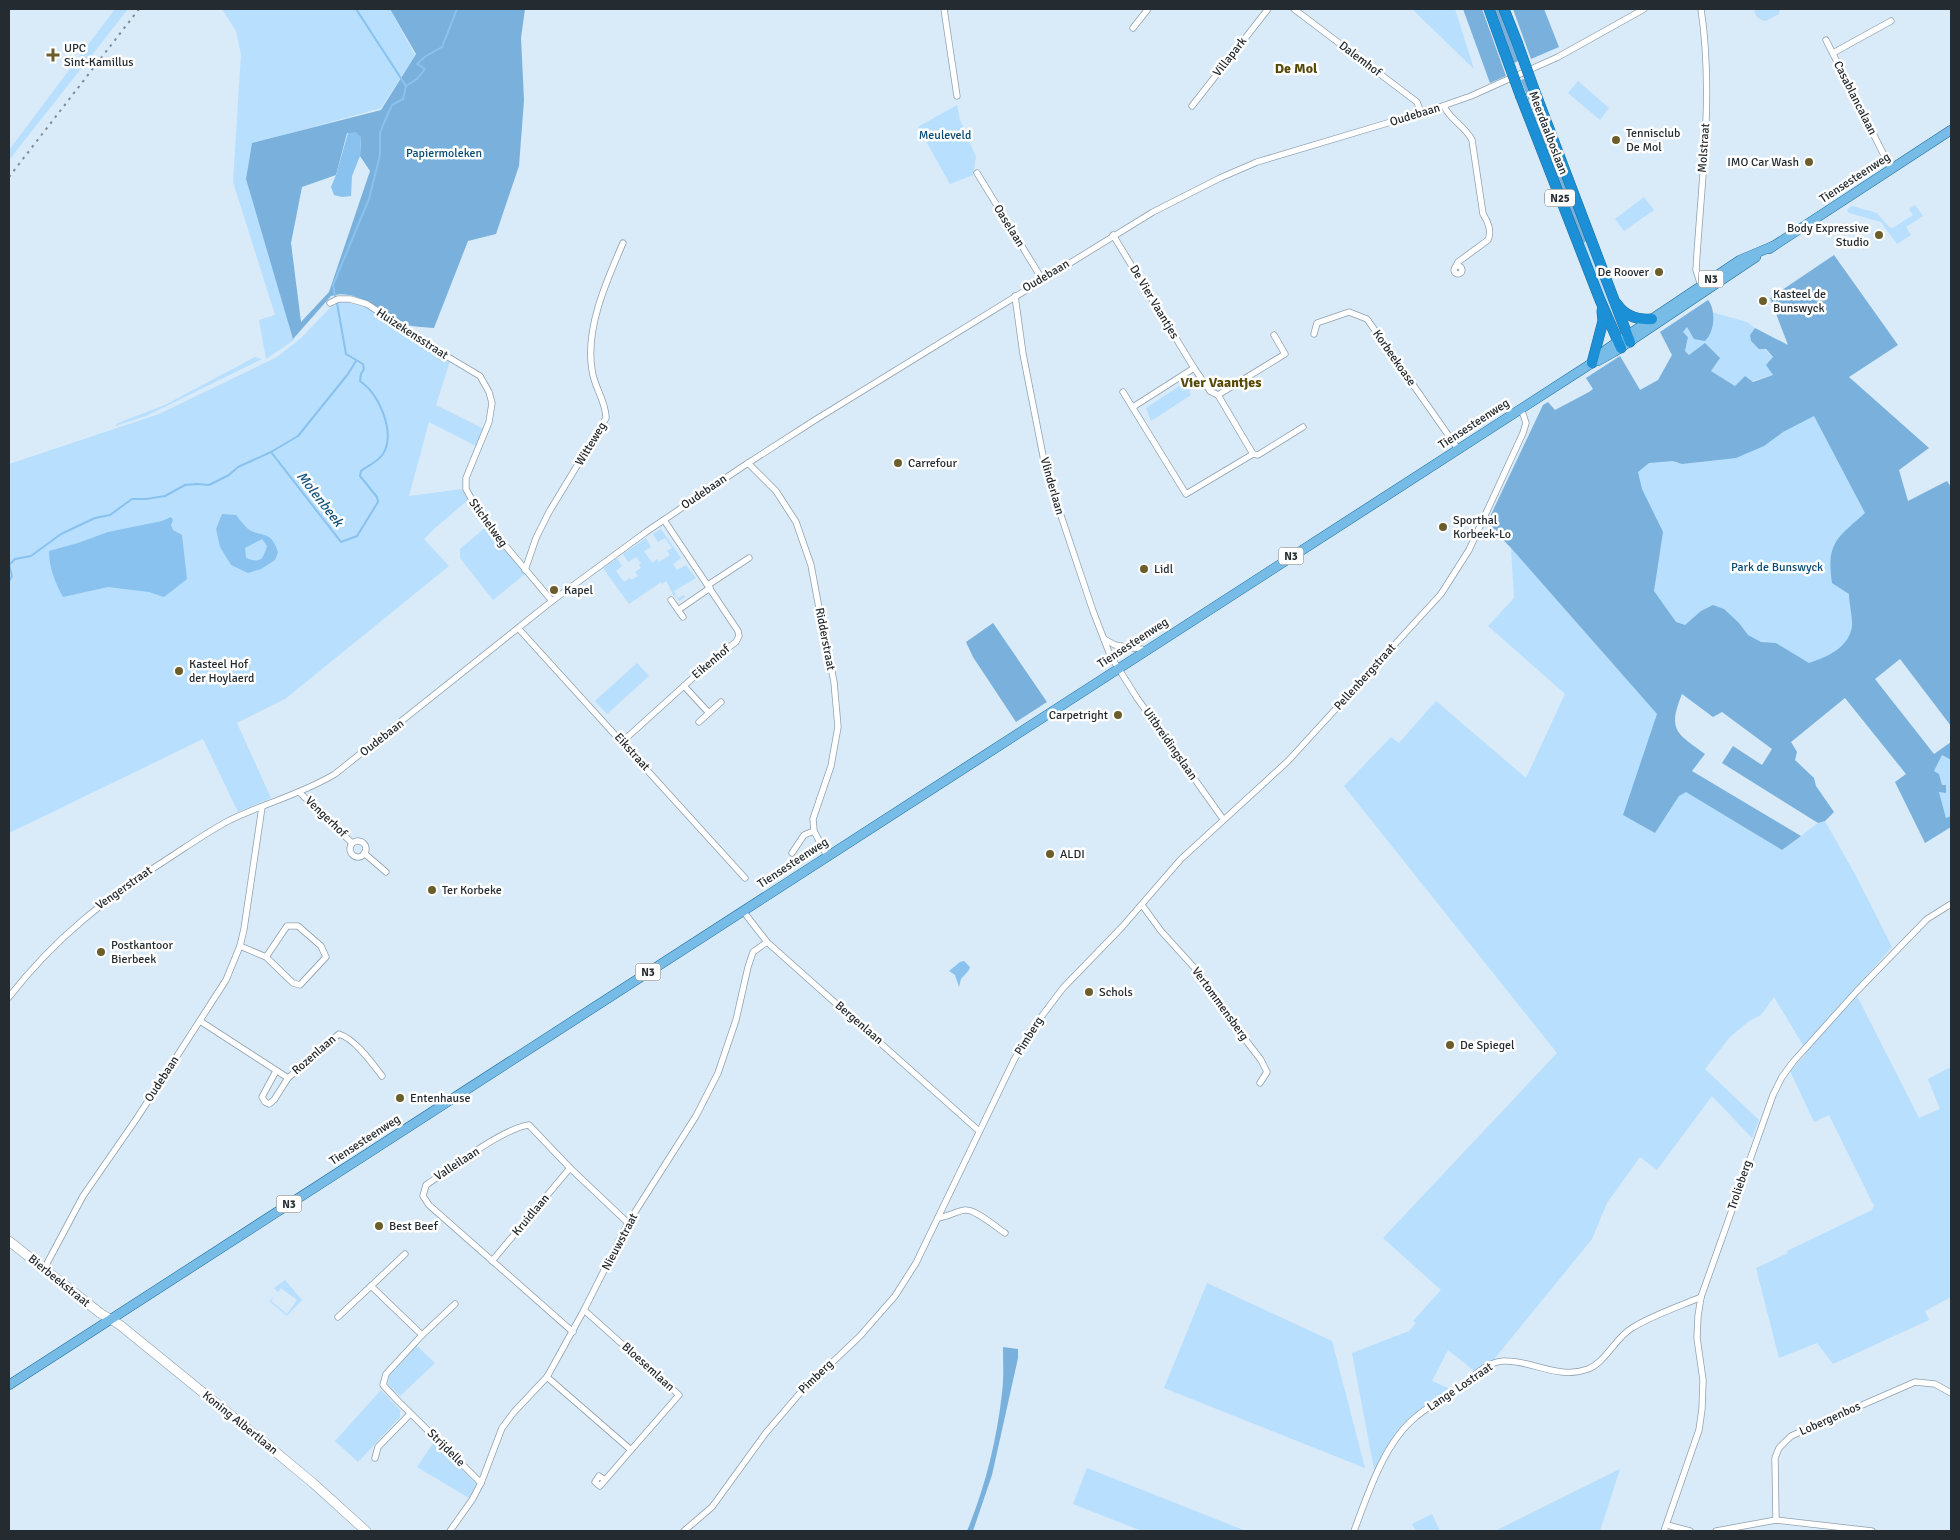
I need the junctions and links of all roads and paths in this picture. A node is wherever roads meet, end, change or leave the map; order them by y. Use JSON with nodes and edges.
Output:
{"nodes":[{"id":1,"x":944,"y":9,"type":"edge"},
{"id":2,"x":1148,"y":9,"type":"edge"},
{"id":3,"x":1268,"y":9,"type":"edge"},
{"id":4,"x":1294,"y":9,"type":"edge"},
{"id":5,"x":1488,"y":9,"type":"edge"},
{"id":6,"x":1504,"y":9,"type":"edge"},
{"id":7,"x":1644,"y":9,"type":"edge"},
{"id":8,"x":1701,"y":9,"type":"edge"},
{"id":9,"x":1891,"y":21,"type":"dead end"},
{"id":10,"x":1133,"y":28,"type":"dead end"},
{"id":11,"x":1826,"y":40,"type":"dead end"},
{"id":12,"x":1832,"y":53,"type":"junction"},
{"id":13,"x":957,"y":96,"type":"dead end"},
{"id":14,"x":1192,"y":106,"type":"dead end"},
{"id":15,"x":1444,"y":106,"type":"junction"},
{"id":16,"x":1421,"y":113,"type":"junction"},
{"id":17,"x":1951,"y":130,"type":"edge"},
{"id":18,"x":1891,"y":169,"type":"junction"},
{"id":19,"x":977,"y":173,"type":"dead end"},
{"id":20,"x":1113,"y":235,"type":"junction"},
{"id":21,"x":623,"y":243,"type":"dead end"},
{"id":22,"x":1773,"y":246,"type":"junction"},
{"id":23,"x":1456,"y":266,"type":"dead end"},
{"id":24,"x":1042,"y":279,"type":"junction"},
{"id":25,"x":1701,"y":286,"type":"junction"},
{"id":26,"x":1612,"y":294,"type":"junction"},
{"id":27,"x":1015,"y":296,"type":"junction"},
{"id":28,"x":1600,"y":300,"type":"junction"},
{"id":29,"x":330,"y":303,"type":"dead end"},
{"id":30,"x":1652,"y":319,"type":"junction"},
{"id":31,"x":1314,"y":334,"type":"dead end"},
{"id":32,"x":1274,"y":335,"type":"dead end"},
{"id":33,"x":1624,"y":342,"type":"junction"},
{"id":34,"x":1592,"y":363,"type":"junction"},
{"id":35,"x":1194,"y":368,"type":"junction"},
{"id":36,"x":487,"y":386,"type":"joint"},
{"id":37,"x":1123,"y":392,"type":"dead end"},
{"id":38,"x":1218,"y":395,"type":"junction"},
{"id":39,"x":1133,"y":407,"type":"junction"},
{"id":40,"x":1521,"y":408,"type":"junction"},
{"id":41,"x":1302,"y":427,"type":"dead end"},
{"id":42,"x":1458,"y":449,"type":"junction"},
{"id":43,"x":1253,"y":454,"type":"junction"},
{"id":44,"x":748,"y":463,"type":"junction"},
{"id":45,"x":664,"y":520,"type":"junction"},
{"id":46,"x":749,"y":558,"type":"dead end"},
{"id":47,"x":525,"y":570,"type":"junction"},
{"id":48,"x":709,"y":587,"type":"junction"},
{"id":49,"x":671,"y":600,"type":"dead end"},
{"id":50,"x":552,"y":601,"type":"junction"},
{"id":51,"x":678,"y":610,"type":"junction"},
{"id":52,"x":683,"y":617,"type":"dead end"},
{"id":53,"x":518,"y":628,"type":"junction"},
{"id":54,"x":1104,"y":639,"type":"junction"},
{"id":55,"x":1146,"y":650,"type":"junction"},
{"id":56,"x":1118,"y":668,"type":"junction"},
{"id":57,"x":684,"y":686,"type":"junction"},
{"id":58,"x":721,"y":702,"type":"dead end"},
{"id":59,"x":709,"y":713,"type":"junction"},
{"id":60,"x":699,"y":722,"type":"dead end"},
{"id":61,"x":623,"y":741,"type":"junction"},
{"id":62,"x":299,"y":792,"type":"junction"},
{"id":63,"x":262,"y":807,"type":"junction"},
{"id":64,"x":1223,"y":819,"type":"junction"},
{"id":65,"x":814,"y":831,"type":"junction"},
{"id":66,"x":352,"y":843,"type":"junction"},
{"id":67,"x":364,"y":853,"type":"junction"},
{"id":68,"x":792,"y":853,"type":"dead end"},
{"id":69,"x":827,"y":856,"type":"junction"},
{"id":70,"x":386,"y":872,"type":"dead end"},
{"id":71,"x":745,"y":878,"type":"dead end"},
{"id":72,"x":1951,"y":904,"type":"edge"},
{"id":73,"x":1142,"y":905,"type":"junction"},
{"id":74,"x":743,"y":911,"type":"junction"},
{"id":75,"x":767,"y":942,"type":"junction"},
{"id":76,"x":240,"y":946,"type":"junction"},
{"id":77,"x":266,"y":957,"type":"junction"},
{"id":78,"x":9,"y":997,"type":"edge"},
{"id":79,"x":200,"y":1021,"type":"junction"},
{"id":80,"x":276,"y":1071,"type":"junction"},
{"id":81,"x":382,"y":1076,"type":"dead end"},
{"id":82,"x":288,"y":1078,"type":"junction"},
{"id":83,"x":1260,"y":1083,"type":"dead end"},
{"id":84,"x":979,"y":1131,"type":"junction"},
{"id":85,"x":570,"y":1168,"type":"junction"},
{"id":86,"x":938,"y":1218,"type":"junction"},
{"id":87,"x":628,"y":1223,"type":"junction"},
{"id":88,"x":1005,"y":1233,"type":"dead end"},
{"id":89,"x":9,"y":1240,"type":"edge"},
{"id":90,"x":405,"y":1254,"type":"dead end"},
{"id":91,"x":492,"y":1261,"type":"junction"},
{"id":92,"x":44,"y":1269,"type":"junction"},
{"id":93,"x":372,"y":1286,"type":"junction"},
{"id":94,"x":1701,"y":1296,"type":"junction"},
{"id":95,"x":455,"y":1304,"type":"dead end"},
{"id":96,"x":584,"y":1310,"type":"junction"},
{"id":97,"x":338,"y":1317,"type":"dead end"},
{"id":98,"x":111,"y":1319,"type":"junction"},
{"id":99,"x":572,"y":1332,"type":"junction"},
{"id":100,"x":422,"y":1335,"type":"junction"},
{"id":101,"x":547,"y":1376,"type":"junction"},
{"id":102,"x":9,"y":1385,"type":"edge"},
{"id":103,"x":1951,"y":1393,"type":"edge"},
{"id":104,"x":410,"y":1414,"type":"junction"},
{"id":105,"x":631,"y":1450,"type":"junction"},
{"id":106,"x":375,"y":1458,"type":"dead end"},
{"id":107,"x":605,"y":1480,"type":"dead end"},
{"id":108,"x":481,"y":1483,"type":"junction"},
{"id":109,"x":1776,"y":1520,"type":"junction"},
{"id":110,"x":1666,"y":1525,"type":"junction"},
{"id":111,"x":366,"y":1531,"type":"edge"},
{"id":112,"x":450,"y":1531,"type":"edge"},
{"id":113,"x":684,"y":1531,"type":"edge"},
{"id":114,"x":1354,"y":1531,"type":"edge"},
{"id":115,"x":1664,"y":1531,"type":"edge"},
{"id":116,"x":1690,"y":1531,"type":"edge"},
{"id":117,"x":1716,"y":1531,"type":"edge"},
{"id":118,"x":1872,"y":1531,"type":"edge"}],
"edges":[{"from":1,"to":13,"type":"street"},
{"from":2,"to":10,"type":"street"},
{"from":3,"to":14,"type":"street","name":"Villapark"},
{"from":4,"to":16,"type":"street","name":"Dalemhof"},
{"from":5,"to":28,"type":"highway","name":"Meerdaalboslaan","number":"N25","bridge":true},
{"from":6,"to":26,"type":"highway","name":"Meerdaalboslaan","number":"N25","bridge":true},
{"from":7,"to":15,"type":"street","name":"Oudebaan"},
{"from":8,"to":25,"type":"street","name":"Molstraat"},
{"from":9,"to":12,"type":"street","name":"Casablancalaan"},
{"from":11,"to":12,"type":"street","name":"Casablancalaan"},
{"from":12,"to":18,"type":"street","name":"Casablancalaan"},
{"from":15,"to":16,"type":"street","name":"Oudebaan"},
{"from":15,"to":23,"type":"street"},
{"from":16,"to":20,"type":"street","name":"Oudebaan"},
{"from":17,"to":18,"type":"main road","name":"Tiensesteenweg","number":"N3"},
{"from":18,"to":22,"type":"main road","name":"Tiensesteenweg","number":"N3"},
{"from":19,"to":24,"type":"street","name":"Oaselaan"},
{"from":20,"to":24,"type":"street","name":"Oudebaan"},
{"from":20,"to":35,"type":"street","name":"De Vier Vaantjes"},
{"from":21,"to":47,"type":"street","name":"Witteweg"},
{"from":22,"to":25,"type":"main road","name":"Tiensesteenweg","number":"N3"},
{"from":22,"to":33,"type":"main road","name":"Tiensesteenweg","number":"N3"},
{"from":24,"to":27,"type":"street","name":"Oudebaan"},
{"from":25,"to":30,"type":"main road","name":"Tiensesteenweg","number":"N3"},
{"from":26,"to":30,"type":"highway"},
{"from":26,"to":33,"type":"highway","name":"Meerdaalboslaan","number":"N25"},
{"from":27,"to":44,"type":"street","name":"Oudebaan"},
{"from":27,"to":54,"type":"street","name":"Vlinderlaan"},
{"from":28,"to":33,"type":"highway","name":"Meerdaalboslaan","number":"N25"},
{"from":28,"to":34,"type":"highway"},
{"from":29,"to":36,"type":"street","name":"Huizekensstraat"},
{"from":30,"to":33,"type":"main road","name":"Tiensesteenweg","number":"N3"},
{"from":31,"to":42,"type":"street","name":"Korbeekoase"},
{"from":32,"to":38,"type":"street"},
{"from":33,"to":34,"type":"main road","name":"Tiensesteenweg","number":"N3"},
{"from":34,"to":40,"type":"main road","name":"Tiensesteenweg","number":"N3"},
{"from":35,"to":38,"type":"street","name":"De Vier Vaantjes"},
{"from":35,"to":39,"type":"street"},
{"from":36,"to":47,"type":"street","name":"Stichelweg"},
{"from":37,"to":39,"type":"street"},
{"from":38,"to":43,"type":"street","name":"De Vier Vaantjes"},
{"from":39,"to":43,"type":"street"},
{"from":40,"to":42,"type":"main road","name":"Tiensesteenweg","number":"N3"},
{"from":40,"to":64,"type":"street","name":"Pellenbergstraat"},
{"from":41,"to":43,"type":"street"},
{"from":42,"to":55,"type":"main road","name":"Tiensesteenweg","number":"N3"},
{"from":44,"to":45,"type":"street","name":"Oudebaan"},
{"from":44,"to":65,"type":"street","name":"Ridderstraat"},
{"from":45,"to":48,"type":"street","name":"Eikenhof"},
{"from":45,"to":50,"type":"street","name":"Oudebaan"},
{"from":46,"to":48,"type":"street"},
{"from":47,"to":50,"type":"street"},
{"from":48,"to":51,"type":"street"},
{"from":48,"to":57,"type":"street","name":"Eikenhof"},
{"from":49,"to":51,"type":"street"},
{"from":50,"to":53,"type":"street","name":"Oudebaan"},
{"from":51,"to":52,"type":"street"},
{"from":53,"to":61,"type":"street","name":"Eikstraat"},
{"from":53,"to":62,"type":"street","name":"Oudebaan"},
{"from":54,"to":55,"type":"street"},
{"from":54,"to":56,"type":"street","name":"Vlinderlaan"},
{"from":55,"to":56,"type":"main road","name":"Tiensesteenweg","number":"N3"},
{"from":56,"to":64,"type":"street","name":"Uitbreidingslaan"},
{"from":56,"to":69,"type":"main road","name":"Tiensesteenweg","number":"N3"},
{"from":57,"to":59,"type":"street","name":"Eikenhof"},
{"from":57,"to":61,"type":"street","name":"Eikenhof"},
{"from":58,"to":59,"type":"street"},
{"from":59,"to":60,"type":"street"},
{"from":61,"to":71,"type":"street","name":"Eikstraat"},
{"from":62,"to":63,"type":"street","name":"Oudebaan"},
{"from":62,"to":66,"type":"street","name":"Vengerhof"},
{"from":63,"to":76,"type":"street","name":"Oudebaan"},
{"from":63,"to":78,"type":"street","name":"Vengerstraat"},
{"from":64,"to":73,"type":"street","name":"Pellenbergstraat"},
{"from":65,"to":68,"type":"street"},
{"from":65,"to":69,"type":"street"},
{"from":66,"to":67,"type":"street","name":"Vengerhof"},
{"from":66,"to":67,"type":"street","name":"Vengerhof"},
{"from":67,"to":70,"type":"street","name":"Vengerhof"},
{"from":69,"to":74,"type":"main road","name":"Tiensesteenweg","number":"N3"},
{"from":72,"to":94,"type":"street","name":"Trolieberg"},
{"from":73,"to":83,"type":"street","name":"Vertommensberg"},
{"from":73,"to":84,"type":"street","name":"Pimberg"},
{"from":74,"to":75,"type":"street","name":"Bergenlaan"},
{"from":74,"to":98,"type":"main road","name":"Tiensesteenweg","number":"N3"},
{"from":75,"to":84,"type":"street","name":"Bergenlaan"},
{"from":75,"to":87,"type":"street","name":"Nieuwstraat"},
{"from":76,"to":77,"type":"street"},
{"from":76,"to":79,"type":"street","name":"Oudebaan"},
{"from":77,"to":77,"type":"street"},
{"from":79,"to":80,"type":"street","name":"Rozenlaan"},
{"from":79,"to":92,"type":"street","name":"Oudebaan"},
{"from":80,"to":82,"type":"street","name":"Rozenlaan"},
{"from":80,"to":82,"type":"street","name":"Rozenlaan"},
{"from":81,"to":82,"type":"street","name":"Rozenlaan"},
{"from":84,"to":86,"type":"street","name":"Pimberg"},
{"from":85,"to":87,"type":"street","name":"Valleilaan"},
{"from":85,"to":91,"type":"street","name":"Kruidlaan"},
{"from":85,"to":91,"type":"street","name":"Valleilaan"},
{"from":86,"to":88,"type":"street"},
{"from":86,"to":113,"type":"street","name":"Pimberg"},
{"from":87,"to":96,"type":"street","name":"Nieuwstraat"},
{"from":89,"to":92,"type":"street","name":"Bierbeekstraat"},
{"from":90,"to":93,"type":"street"},
{"from":91,"to":99,"type":"street","name":"Valleilaan"},
{"from":92,"to":98,"type":"street","name":"Bierbeekstraat"},
{"from":93,"to":97,"type":"street"},
{"from":93,"to":100,"type":"street"},
{"from":94,"to":110,"type":"street","name":"Trolieberg"},
{"from":94,"to":114,"type":"street","name":"Lange Lostraat"},
{"from":95,"to":100,"type":"street","name":"Strijdelle"},
{"from":96,"to":99,"type":"street","name":"Nieuwstraat"},
{"from":96,"to":105,"type":"street","name":"Bloesemlaan"},
{"from":98,"to":102,"type":"main road","name":"Tiensesteenweg","number":"N3"},
{"from":98,"to":111,"type":"street","name":"Koning Albertlaan"},
{"from":99,"to":101,"type":"street","name":"Nieuwstraat"},
{"from":100,"to":104,"type":"street","name":"Strijdelle"},
{"from":101,"to":105,"type":"street"},
{"from":101,"to":108,"type":"street","name":"Nieuwstraat"},
{"from":103,"to":109,"type":"street","name":"Lobergenbos"},
{"from":104,"to":106,"type":"street"},
{"from":104,"to":108,"type":"street","name":"Strijdelle"},
{"from":105,"to":107,"type":"street","name":"Bloesemlaan"},
{"from":108,"to":112,"type":"street","name":"Nieuwstraat"},
{"from":109,"to":117,"type":"street"},
{"from":109,"to":118,"type":"street"},
{"from":110,"to":115,"type":"street","name":"Trolieberg"},
{"from":110,"to":116,"type":"street"}]}
